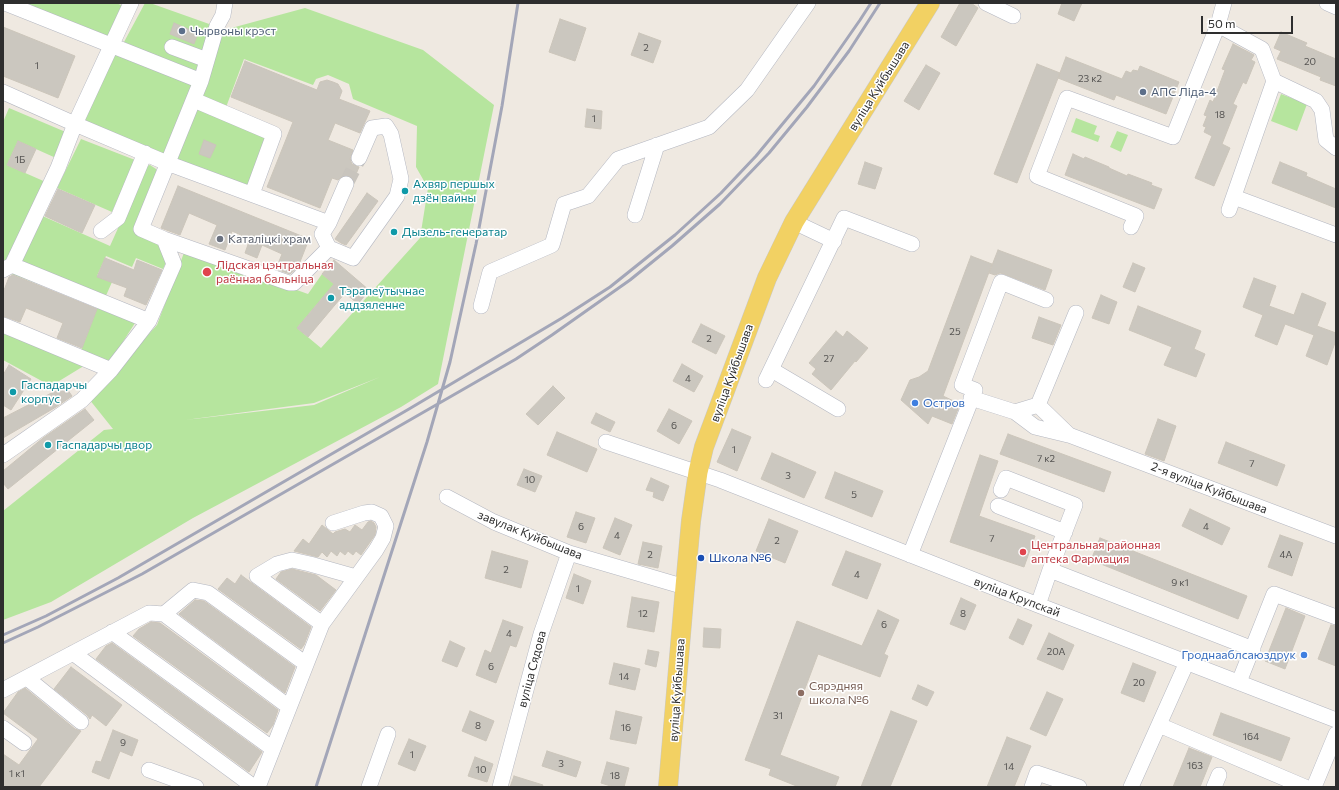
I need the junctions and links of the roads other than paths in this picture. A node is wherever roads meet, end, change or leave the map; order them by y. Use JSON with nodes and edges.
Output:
{"nodes":[{"id":1,"x":5,"y":3,"type":"edge"},
{"id":2,"x":131,"y":3,"type":"edge"},
{"id":3,"x":226,"y":3,"type":"edge"},
{"id":4,"x":808,"y":3,"type":"edge"},
{"id":5,"x":930,"y":3,"type":"edge"},
{"id":6,"x":986,"y":3,"type":"edge"},
{"id":7,"x":1224,"y":3,"type":"edge"},
{"id":8,"x":1326,"y":3,"type":"edge"},
{"id":9,"x":1336,"y":7,"type":"edge"},
{"id":10,"x":1013,"y":16,"type":"dead end"},
{"id":11,"x":1218,"y":25,"type":"junction"},
{"id":12,"x":113,"y":45,"type":"junction"},
{"id":13,"x":172,"y":47,"type":"dead end"},
{"id":14,"x":207,"y":60,"type":"junction"},
{"id":15,"x":201,"y":81,"type":"junction"},
{"id":16,"x":1274,"y":81,"type":"junction"},
{"id":17,"x":3,"y":92,"type":"edge"},
{"id":18,"x":194,"y":100,"type":"junction"},
{"id":19,"x":75,"y":124,"type":"junction"},
{"id":20,"x":657,"y":145,"type":"junction"},
{"id":21,"x":1336,"y":148,"type":"edge"},
{"id":22,"x":145,"y":153,"type":"junction"},
{"id":23,"x":359,"y":158,"type":"tunnel mouth"},
{"id":24,"x":168,"y":162,"type":"junction"},
{"id":25,"x":346,"y":184,"type":"tunnel mouth"},
{"id":26,"x":252,"y":194,"type":"junction"},
{"id":27,"x":635,"y":214,"type":"dead end"},
{"id":28,"x":794,"y":222,"type":"junction"},
{"id":29,"x":329,"y":223,"type":"junction"},
{"id":30,"x":1131,"y":228,"type":"dead end"},
{"id":31,"x":101,"y":231,"type":"dead end"},
{"id":32,"x":1336,"y":235,"type":"edge"},
{"id":33,"x":164,"y":239,"type":"junction"},
{"id":34,"x":834,"y":240,"type":"junction"},
{"id":35,"x":912,"y":244,"type":"dead end"},
{"id":36,"x":329,"y":248,"type":"junction"},
{"id":37,"x":7,"y":268,"type":"edge"},
{"id":38,"x":1046,"y":300,"type":"dead end"},
{"id":39,"x":481,"y":306,"type":"dead end"},
{"id":40,"x":1076,"y":313,"type":"dead end"},
{"id":41,"x":149,"y":322,"type":"junction"},
{"id":42,"x":3,"y":325,"type":"edge"},
{"id":43,"x":112,"y":370,"type":"junction"},
{"id":44,"x":972,"y":398,"type":"junction"},
{"id":45,"x":1038,"y":405,"type":"junction"},
{"id":46,"x":838,"y":409,"type":"dead end"},
{"id":47,"x":1015,"y":412,"type":"junction"},
{"id":48,"x":1075,"y":438,"type":"junction"},
{"id":49,"x":606,"y":442,"type":"dead end"},
{"id":50,"x":3,"y":455,"type":"edge"},
{"id":51,"x":698,"y":472,"type":"junction"},
{"id":52,"x":1002,"y":490,"type":"dead end"},
{"id":53,"x":447,"y":497,"type":"dead end"},
{"id":54,"x":998,"y":506,"type":"dead end"},
{"id":55,"x":333,"y":523,"type":"dead end"},
{"id":56,"x":1065,"y":532,"type":"junction"},
{"id":57,"x":1336,"y":536,"type":"edge"},
{"id":58,"x":569,"y":553,"type":"junction"},
{"id":59,"x":910,"y":555,"type":"junction"},
{"id":60,"x":1050,"y":570,"type":"junction"},
{"id":61,"x":356,"y":577,"type":"junction"},
{"id":62,"x":685,"y":587,"type":"junction"},
{"id":63,"x":1038,"y":605,"type":"junction"},
{"id":64,"x":164,"y":614,"type":"junction"},
{"id":65,"x":1336,"y":617,"type":"edge"},
{"id":66,"x":322,"y":624,"type":"junction"},
{"id":67,"x":112,"y":632,"type":"junction"},
{"id":68,"x":1253,"y":649,"type":"junction"},
{"id":69,"x":73,"y":653,"type":"junction"},
{"id":70,"x":1187,"y":662,"type":"junction"},
{"id":71,"x":306,"y":664,"type":"junction"},
{"id":72,"x":26,"y":678,"type":"junction"},
{"id":73,"x":1239,"y":682,"type":"junction"},
{"id":74,"x":3,"y":690,"type":"edge"},
{"id":75,"x":289,"y":707,"type":"junction"},
{"id":76,"x":1336,"y":720,"type":"edge"},
{"id":77,"x":81,"y":722,"type":"dead end"},
{"id":78,"x":1159,"y":725,"type":"junction"},
{"id":79,"x":3,"y":728,"type":"edge"},
{"id":80,"x":388,"y":734,"type":"dead end"},
{"id":81,"x":1336,"y":734,"type":"edge"},
{"id":82,"x":24,"y":743,"type":"dead end"},
{"id":83,"x":273,"y":749,"type":"junction"},
{"id":84,"x":149,"y":770,"type":"dead end"},
{"id":85,"x":196,"y":787,"type":"edge"},
{"id":86,"x":254,"y":787,"type":"edge"},
{"id":87,"x":258,"y":787,"type":"edge"},
{"id":88,"x":369,"y":787,"type":"edge"},
{"id":89,"x":500,"y":787,"type":"edge"},
{"id":90,"x":668,"y":787,"type":"edge"},
{"id":91,"x":1032,"y":787,"type":"edge"},
{"id":92,"x":1078,"y":787,"type":"edge"},
{"id":93,"x":1131,"y":787,"type":"edge"},
{"id":94,"x":1305,"y":787,"type":"edge"},
{"id":95,"x":1314,"y":787,"type":"edge"}],
"edges":[{"from":1,"to":12,"type":"street"},
{"from":2,"to":12,"type":"street"},
{"from":3,"to":14,"type":"street"},
{"from":4,"to":20,"type":"street"},
{"from":5,"to":28,"type":"main road","name":"вуліца Куйбышава"},
{"from":6,"to":10,"type":"street"},
{"from":7,"to":11,"type":"street"},
{"from":8,"to":9,"type":"street"},
{"from":11,"to":16,"type":"street"},
{"from":11,"to":30,"type":"street"},
{"from":12,"to":15,"type":"street"},
{"from":12,"to":19,"type":"street"},
{"from":13,"to":14,"type":"street"},
{"from":14,"to":15,"type":"street"},
{"from":15,"to":18,"type":"street"},
{"from":16,"to":21,"type":"street"},
{"from":16,"to":32,"type":"street"},
{"from":17,"to":19,"type":"street"},
{"from":18,"to":24,"type":"street"},
{"from":18,"to":26,"type":"street"},
{"from":19,"to":22,"type":"street"},
{"from":19,"to":37,"type":"street"},
{"from":20,"to":27,"type":"street"},
{"from":20,"to":39,"type":"street"},
{"from":22,"to":24,"type":"street"},
{"from":22,"to":31,"type":"street"},
{"from":23,"to":36,"type":"street"},
{"from":24,"to":26,"type":"street"},
{"from":24,"to":33,"type":"street"},
{"from":25,"to":29,"type":"street"},
{"from":26,"to":29,"type":"street"},
{"from":28,"to":34,"type":"street"},
{"from":28,"to":51,"type":"main road","name":"вуліца Куйбышава"},
{"from":29,"to":36,"type":"street"},
{"from":33,"to":36,"type":"street"},
{"from":33,"to":41,"type":"street"},
{"from":34,"to":35,"type":"street"},
{"from":34,"to":46,"type":"street"},
{"from":37,"to":41,"type":"street"},
{"from":38,"to":44,"type":"street"},
{"from":40,"to":45,"type":"street"},
{"from":41,"to":43,"type":"street"},
{"from":42,"to":43,"type":"street"},
{"from":43,"to":50,"type":"street"},
{"from":44,"to":47,"type":"street","name":"2-я вуліца Куйбышава"},
{"from":44,"to":59,"type":"street"},
{"from":45,"to":47,"type":"street"},
{"from":45,"to":48,"type":"street"},
{"from":47,"to":48,"type":"street","name":"2-я вуліца Куйбышава"},
{"from":48,"to":57,"type":"street","name":"2-я вуліца Куйбышава"},
{"from":49,"to":51,"type":"street","name":"вуліца Крупскай"},
{"from":51,"to":59,"type":"street","name":"вуліца Крупскай"},
{"from":51,"to":62,"type":"main road","name":"вуліца Куйбышава"},
{"from":52,"to":56,"type":"street"},
{"from":53,"to":58,"type":"street","name":"завулак Куйбышава"},
{"from":54,"to":56,"type":"street"},
{"from":55,"to":61,"type":"street"},
{"from":56,"to":60,"type":"street"},
{"from":58,"to":62,"type":"street","name":"завулак Куйбышава"},
{"from":58,"to":89,"type":"street","name":"вуліца Сядова"},
{"from":59,"to":63,"type":"street","name":"вуліца Крупскай"},
{"from":60,"to":63,"type":"street"},
{"from":60,"to":68,"type":"street"},
{"from":61,"to":66,"type":"street"},
{"from":61,"to":66,"type":"street"},
{"from":62,"to":90,"type":"main road","name":"вуліца Куйбышава"},
{"from":63,"to":70,"type":"street","name":"вуліца Крупскай"},
{"from":64,"to":67,"type":"street"},
{"from":64,"to":71,"type":"street"},
{"from":64,"to":75,"type":"street"},
{"from":65,"to":68,"type":"street"},
{"from":66,"to":71,"type":"street"},
{"from":67,"to":69,"type":"street"},
{"from":67,"to":83,"type":"street"},
{"from":68,"to":73,"type":"street"},
{"from":69,"to":72,"type":"street"},
{"from":69,"to":86,"type":"street"},
{"from":70,"to":73,"type":"street","name":"вуліца Крупскай"},
{"from":70,"to":78,"type":"street"},
{"from":71,"to":75,"type":"street"},
{"from":72,"to":74,"type":"street"},
{"from":72,"to":77,"type":"street"},
{"from":73,"to":76,"type":"street","name":"вуліца Крупскай"},
{"from":75,"to":83,"type":"street"},
{"from":78,"to":93,"type":"street"},
{"from":78,"to":94,"type":"street"},
{"from":79,"to":82,"type":"street"},
{"from":80,"to":88,"type":"street"},
{"from":81,"to":95,"type":"street"},
{"from":83,"to":87,"type":"street"},
{"from":84,"to":85,"type":"street"},
{"from":91,"to":92,"type":"street"}]}
